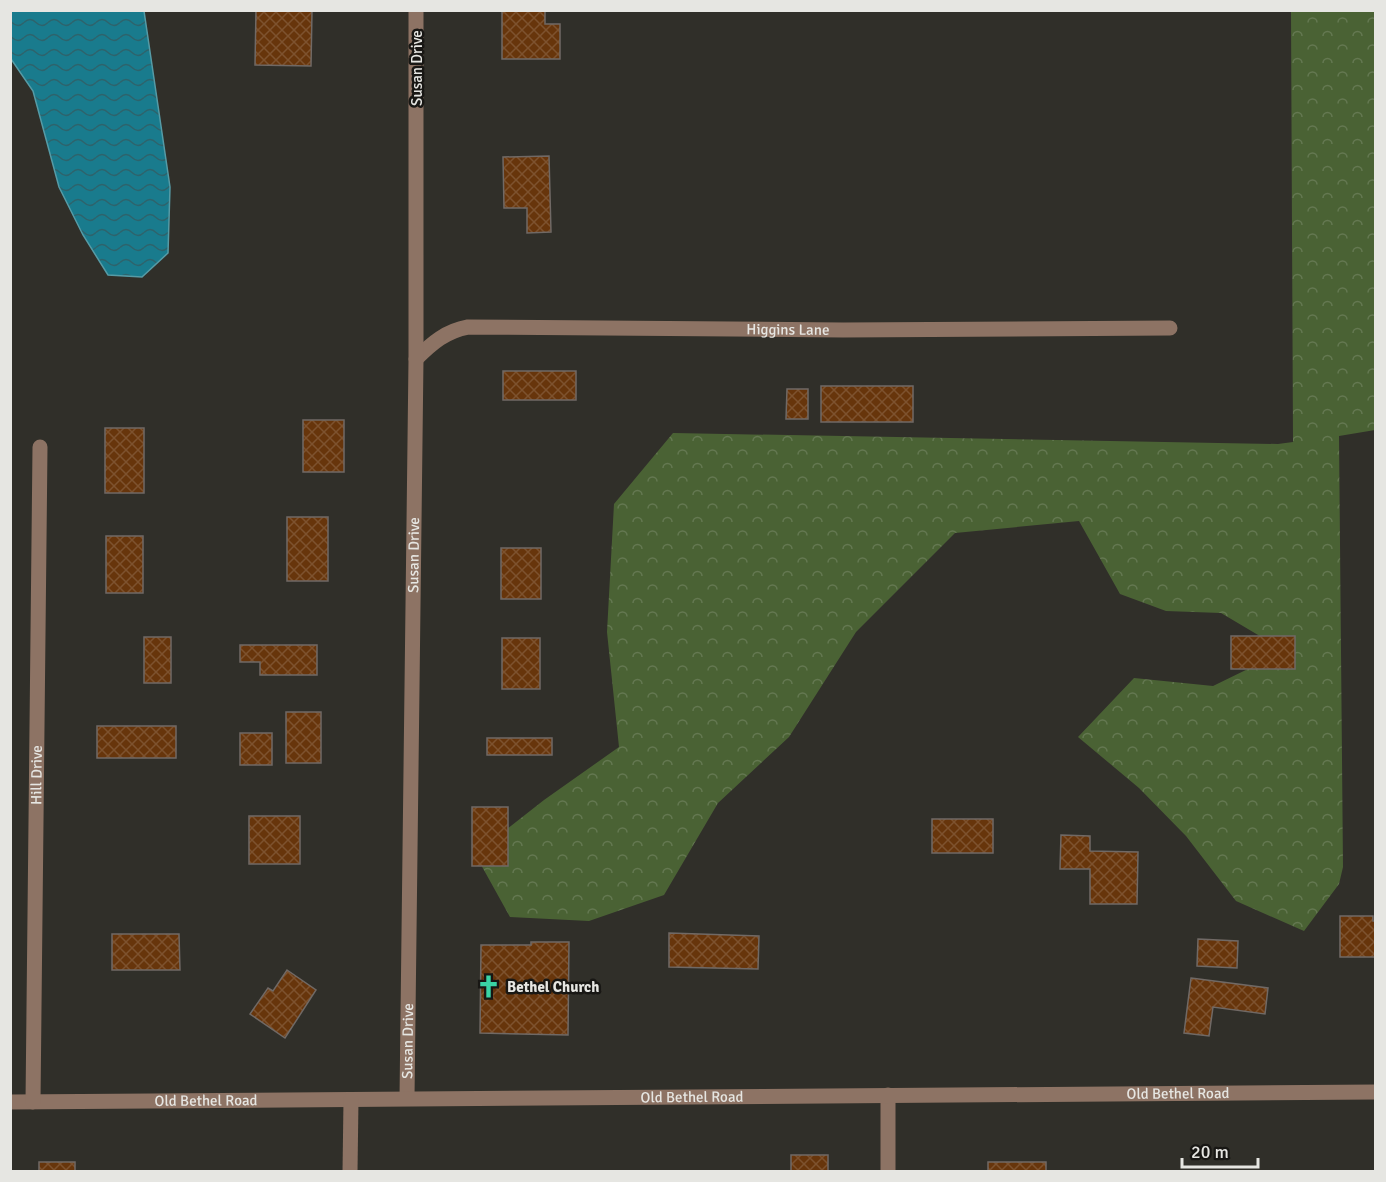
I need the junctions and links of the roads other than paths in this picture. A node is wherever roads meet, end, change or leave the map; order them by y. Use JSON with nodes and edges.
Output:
{"nodes":[{"id":1,"x":416,"y":10,"type":"edge"},
{"id":2,"x":1170,"y":328,"type":"dead end"},
{"id":3,"x":416,"y":359,"type":"junction"},
{"id":4,"x":40,"y":447,"type":"dead end"},
{"id":5,"x":1376,"y":1092,"type":"edge"},
{"id":6,"x":888,"y":1095,"type":"junction"},
{"id":7,"x":406,"y":1098,"type":"junction"},
{"id":8,"x":351,"y":1100,"type":"junction"},
{"id":9,"x":10,"y":1102,"type":"edge"},
{"id":10,"x":33,"y":1102,"type":"junction"},
{"id":11,"x":350,"y":1172,"type":"edge"},
{"id":12,"x":888,"y":1172,"type":"edge"}],
"edges":[{"from":1,"to":3,"type":"street","name":"Susan Drive"},
{"from":2,"to":3,"type":"street","name":"Higgins Lane"},
{"from":3,"to":7,"type":"street","name":"Susan Drive"},
{"from":4,"to":10,"type":"street","name":"Hill Drive"},
{"from":5,"to":6,"type":"street","name":"Old Bethel Road"},
{"from":6,"to":7,"type":"street","name":"Old Bethel Road"},
{"from":6,"to":12,"type":"street"},
{"from":7,"to":8,"type":"street","name":"Old Bethel Road"},
{"from":8,"to":10,"type":"street","name":"Old Bethel Road"},
{"from":8,"to":11,"type":"street"},
{"from":9,"to":10,"type":"street","name":"Old Bethel Road"}]}
